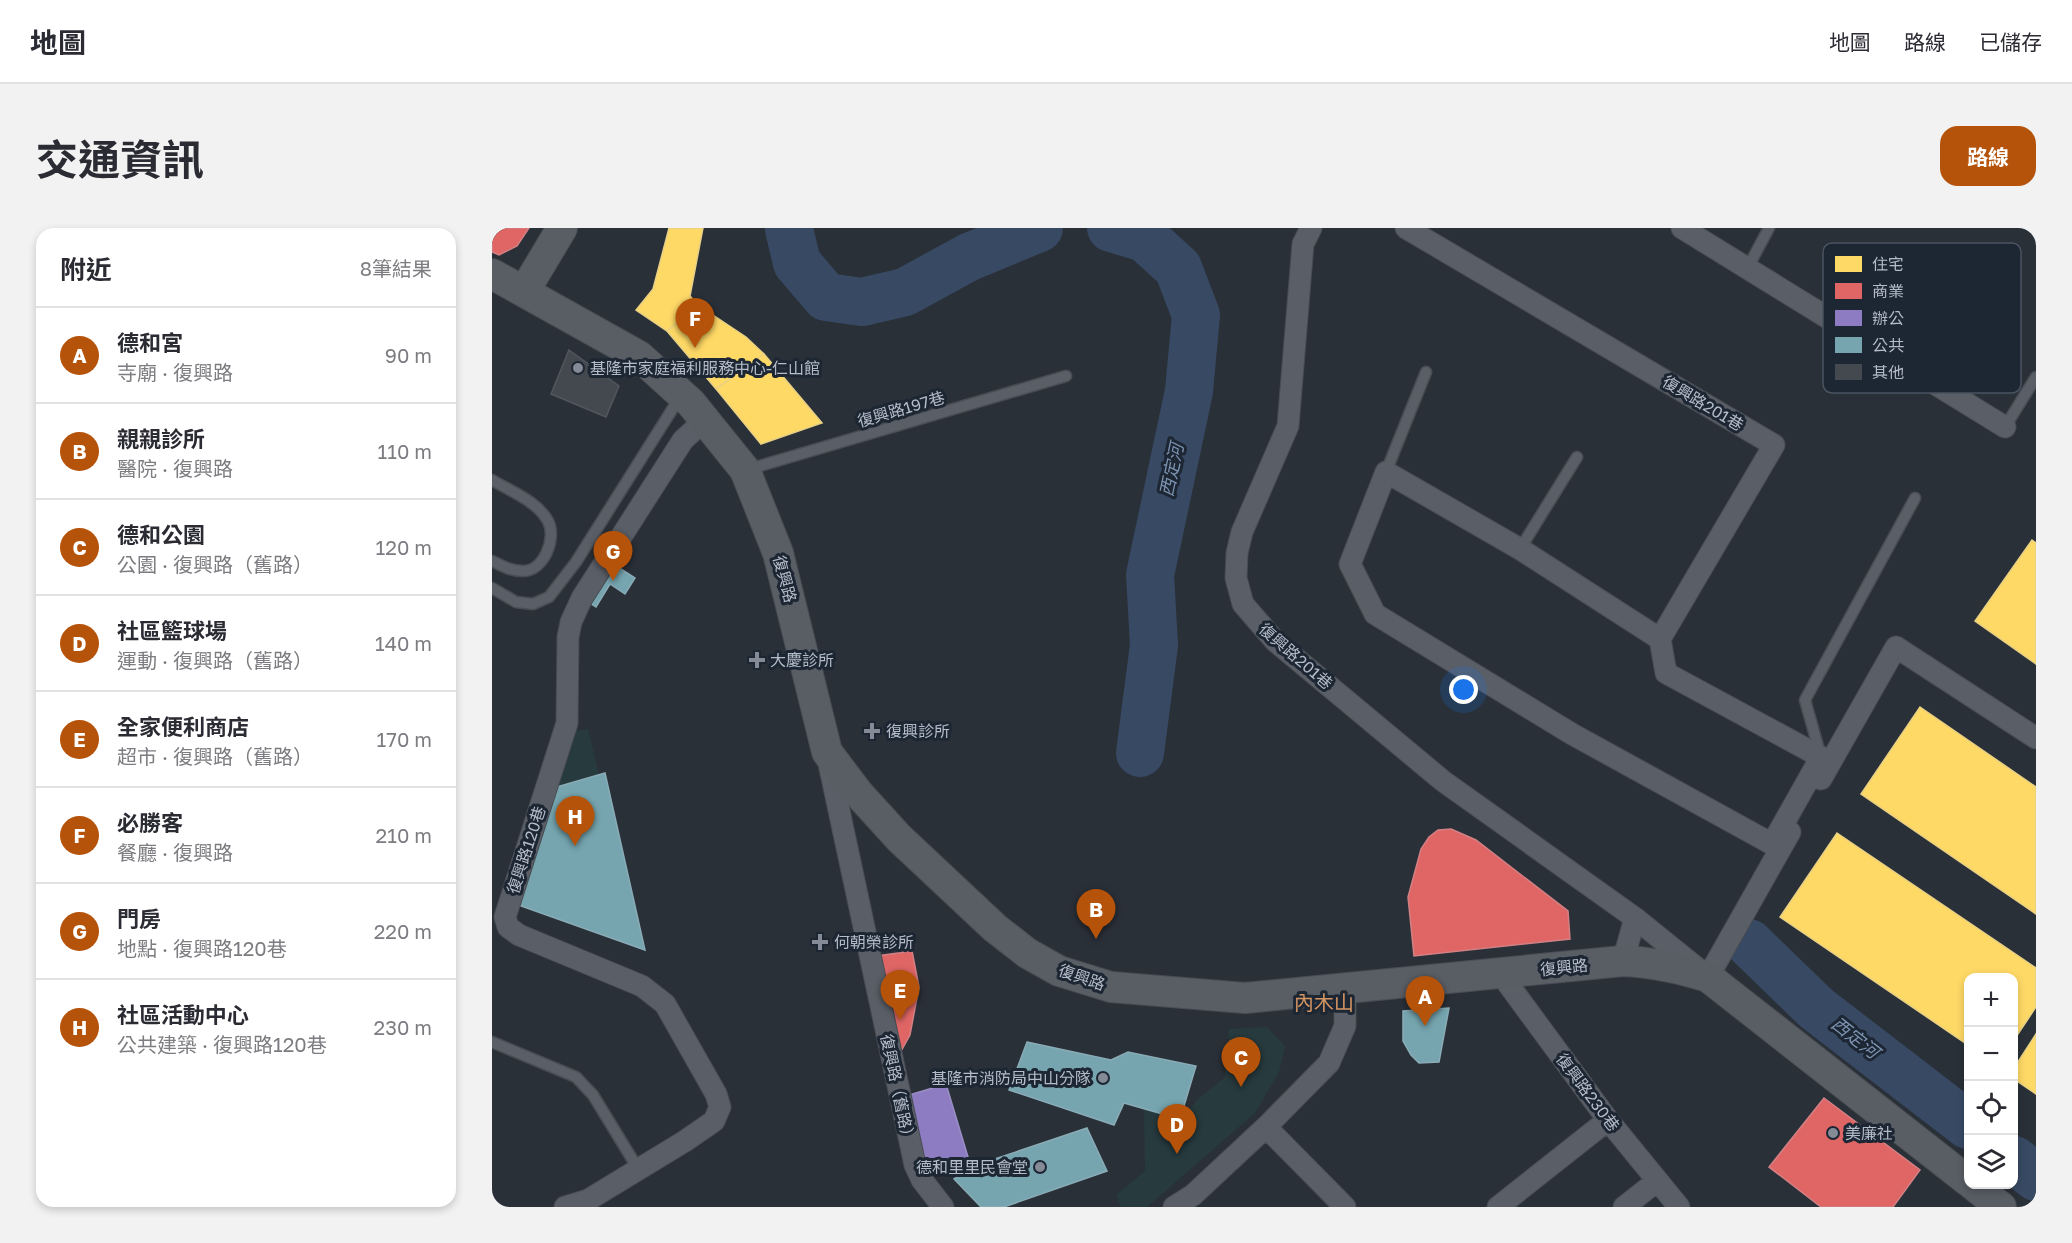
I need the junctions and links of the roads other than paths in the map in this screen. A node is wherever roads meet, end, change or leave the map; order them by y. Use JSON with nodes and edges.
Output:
{"nodes":[{"id":1,"x":562,"y":228,"type":"edge"},
{"id":2,"x":1311,"y":228,"type":"edge"},
{"id":3,"x":1407,"y":228,"type":"edge"},
{"id":4,"x":1682,"y":228,"type":"edge"},
{"id":5,"x":1769,"y":228,"type":"edge"},
{"id":6,"x":1748,"y":268,"type":"junction"},
{"id":7,"x":492,"y":274,"type":"edge"},
{"id":8,"x":525,"y":290,"type":"junction"},
{"id":9,"x":1823,"y":314,"type":"edge"},
{"id":10,"x":1426,"y":372,"type":"dead end"},
{"id":11,"x":1066,"y":376,"type":"dead end"},
{"id":12,"x":2036,"y":377,"type":"edge"},
{"id":13,"x":1950,"y":393,"type":"edge"},
{"id":14,"x":682,"y":394,"type":"junction"},
{"id":15,"x":705,"y":420,"type":"junction"},
{"id":16,"x":2005,"y":427,"type":"joint"},
{"id":17,"x":1577,"y":457,"type":"dead end"},
{"id":18,"x":746,"y":470,"type":"junction"},
{"id":19,"x":1386,"y":472,"type":"junction"},
{"id":20,"x":492,"y":480,"type":"edge"},
{"id":21,"x":1915,"y":498,"type":"dead end"},
{"id":22,"x":1520,"y":549,"type":"junction"},
{"id":23,"x":492,"y":561,"type":"edge"},
{"id":24,"x":492,"y":588,"type":"edge"},
{"id":25,"x":1660,"y":639,"type":"junction"},
{"id":26,"x":2036,"y":738,"type":"edge"},
{"id":27,"x":827,"y":752,"type":"junction"},
{"id":28,"x":1821,"y":757,"type":"junction"},
{"id":29,"x":1635,"y":918,"type":"junction"},
{"id":30,"x":1623,"y":961,"type":"junction"},
{"id":31,"x":1500,"y":974,"type":"junction"},
{"id":32,"x":1708,"y":977,"type":"junction"},
{"id":33,"x":1345,"y":987,"type":"junction"},
{"id":34,"x":492,"y":1042,"type":"edge"},
{"id":35,"x":1608,"y":1120,"type":"junction"},
{"id":36,"x":1266,"y":1127,"type":"junction"},
{"id":37,"x":637,"y":1167,"type":"junction"},
{"id":38,"x":1964,"y":1178,"type":"edge"},
{"id":39,"x":1657,"y":1181,"type":"junction"},
{"id":40,"x":1977,"y":1189,"type":"edge"},
{"id":41,"x":1199,"y":1201,"type":"edge"},
{"id":42,"x":566,"y":1207,"type":"edge"},
{"id":43,"x":943,"y":1207,"type":"edge"},
{"id":44,"x":1174,"y":1207,"type":"edge"},
{"id":45,"x":1345,"y":1207,"type":"edge"},
{"id":46,"x":1498,"y":1207,"type":"edge"},
{"id":47,"x":1624,"y":1207,"type":"edge"},
{"id":48,"x":1679,"y":1207,"type":"edge"},
{"id":49,"x":2001,"y":1207,"type":"edge"}],
"edges":[{"from":1,"to":8,"type":"street"},
{"from":2,"to":29,"type":"street","name":"復興路201巷"},
{"from":3,"to":25,"type":"street","name":"復興路201巷"},
{"from":4,"to":6,"type":"street"},
{"from":5,"to":6,"type":"lane"},
{"from":6,"to":9,"type":"street"},
{"from":7,"to":8,"type":"street","name":"復興路"},
{"from":8,"to":14,"type":"street","name":"復興路"},
{"from":10,"to":19,"type":"lane"},
{"from":11,"to":18,"type":"lane","name":"復興路197巷"},
{"from":12,"to":16,"type":"lane"},
{"from":13,"to":16,"type":"street"},
{"from":14,"to":15,"type":"street","name":"復興路"},
{"from":14,"to":24,"type":"lane"},
{"from":15,"to":18,"type":"street","name":"復興路"},
{"from":15,"to":37,"type":"street","name":"復興路120巷"},
{"from":17,"to":22,"type":"lane"},
{"from":18,"to":27,"type":"street","name":"復興路"},
{"from":19,"to":22,"type":"street"},
{"from":19,"to":28,"type":"street"},
{"from":20,"to":23,"type":"lane"},
{"from":21,"to":28,"type":"lane"},
{"from":22,"to":25,"type":"street"},
{"from":25,"to":28,"type":"street"},
{"from":26,"to":32,"type":"street"},
{"from":27,"to":33,"type":"street","name":"復興路"},
{"from":27,"to":43,"type":"street","name":"復興路（舊路）"},
{"from":29,"to":30,"type":"street"},
{"from":29,"to":32,"type":"street","name":"復興路201巷"},
{"from":30,"to":31,"type":"street","name":"復興路"},
{"from":30,"to":32,"type":"street","name":"復興路"},
{"from":31,"to":33,"type":"street","name":"復興路"},
{"from":31,"to":35,"type":"street","name":"復興路230巷"},
{"from":32,"to":38,"type":"street","name":"復興路"},
{"from":33,"to":36,"type":"street"},
{"from":34,"to":37,"type":"lane"},
{"from":35,"to":39,"type":"street","name":"復興路230巷"},
{"from":35,"to":46,"type":"street"},
{"from":36,"to":41,"type":"street"},
{"from":36,"to":45,"type":"street"},
{"from":37,"to":42,"type":"street","name":"復興路120巷"},
{"from":39,"to":47,"type":"street"},
{"from":39,"to":48,"type":"street","name":"復興路230巷"},
{"from":40,"to":49,"type":"street"},
{"from":41,"to":44,"type":"street"}]}
